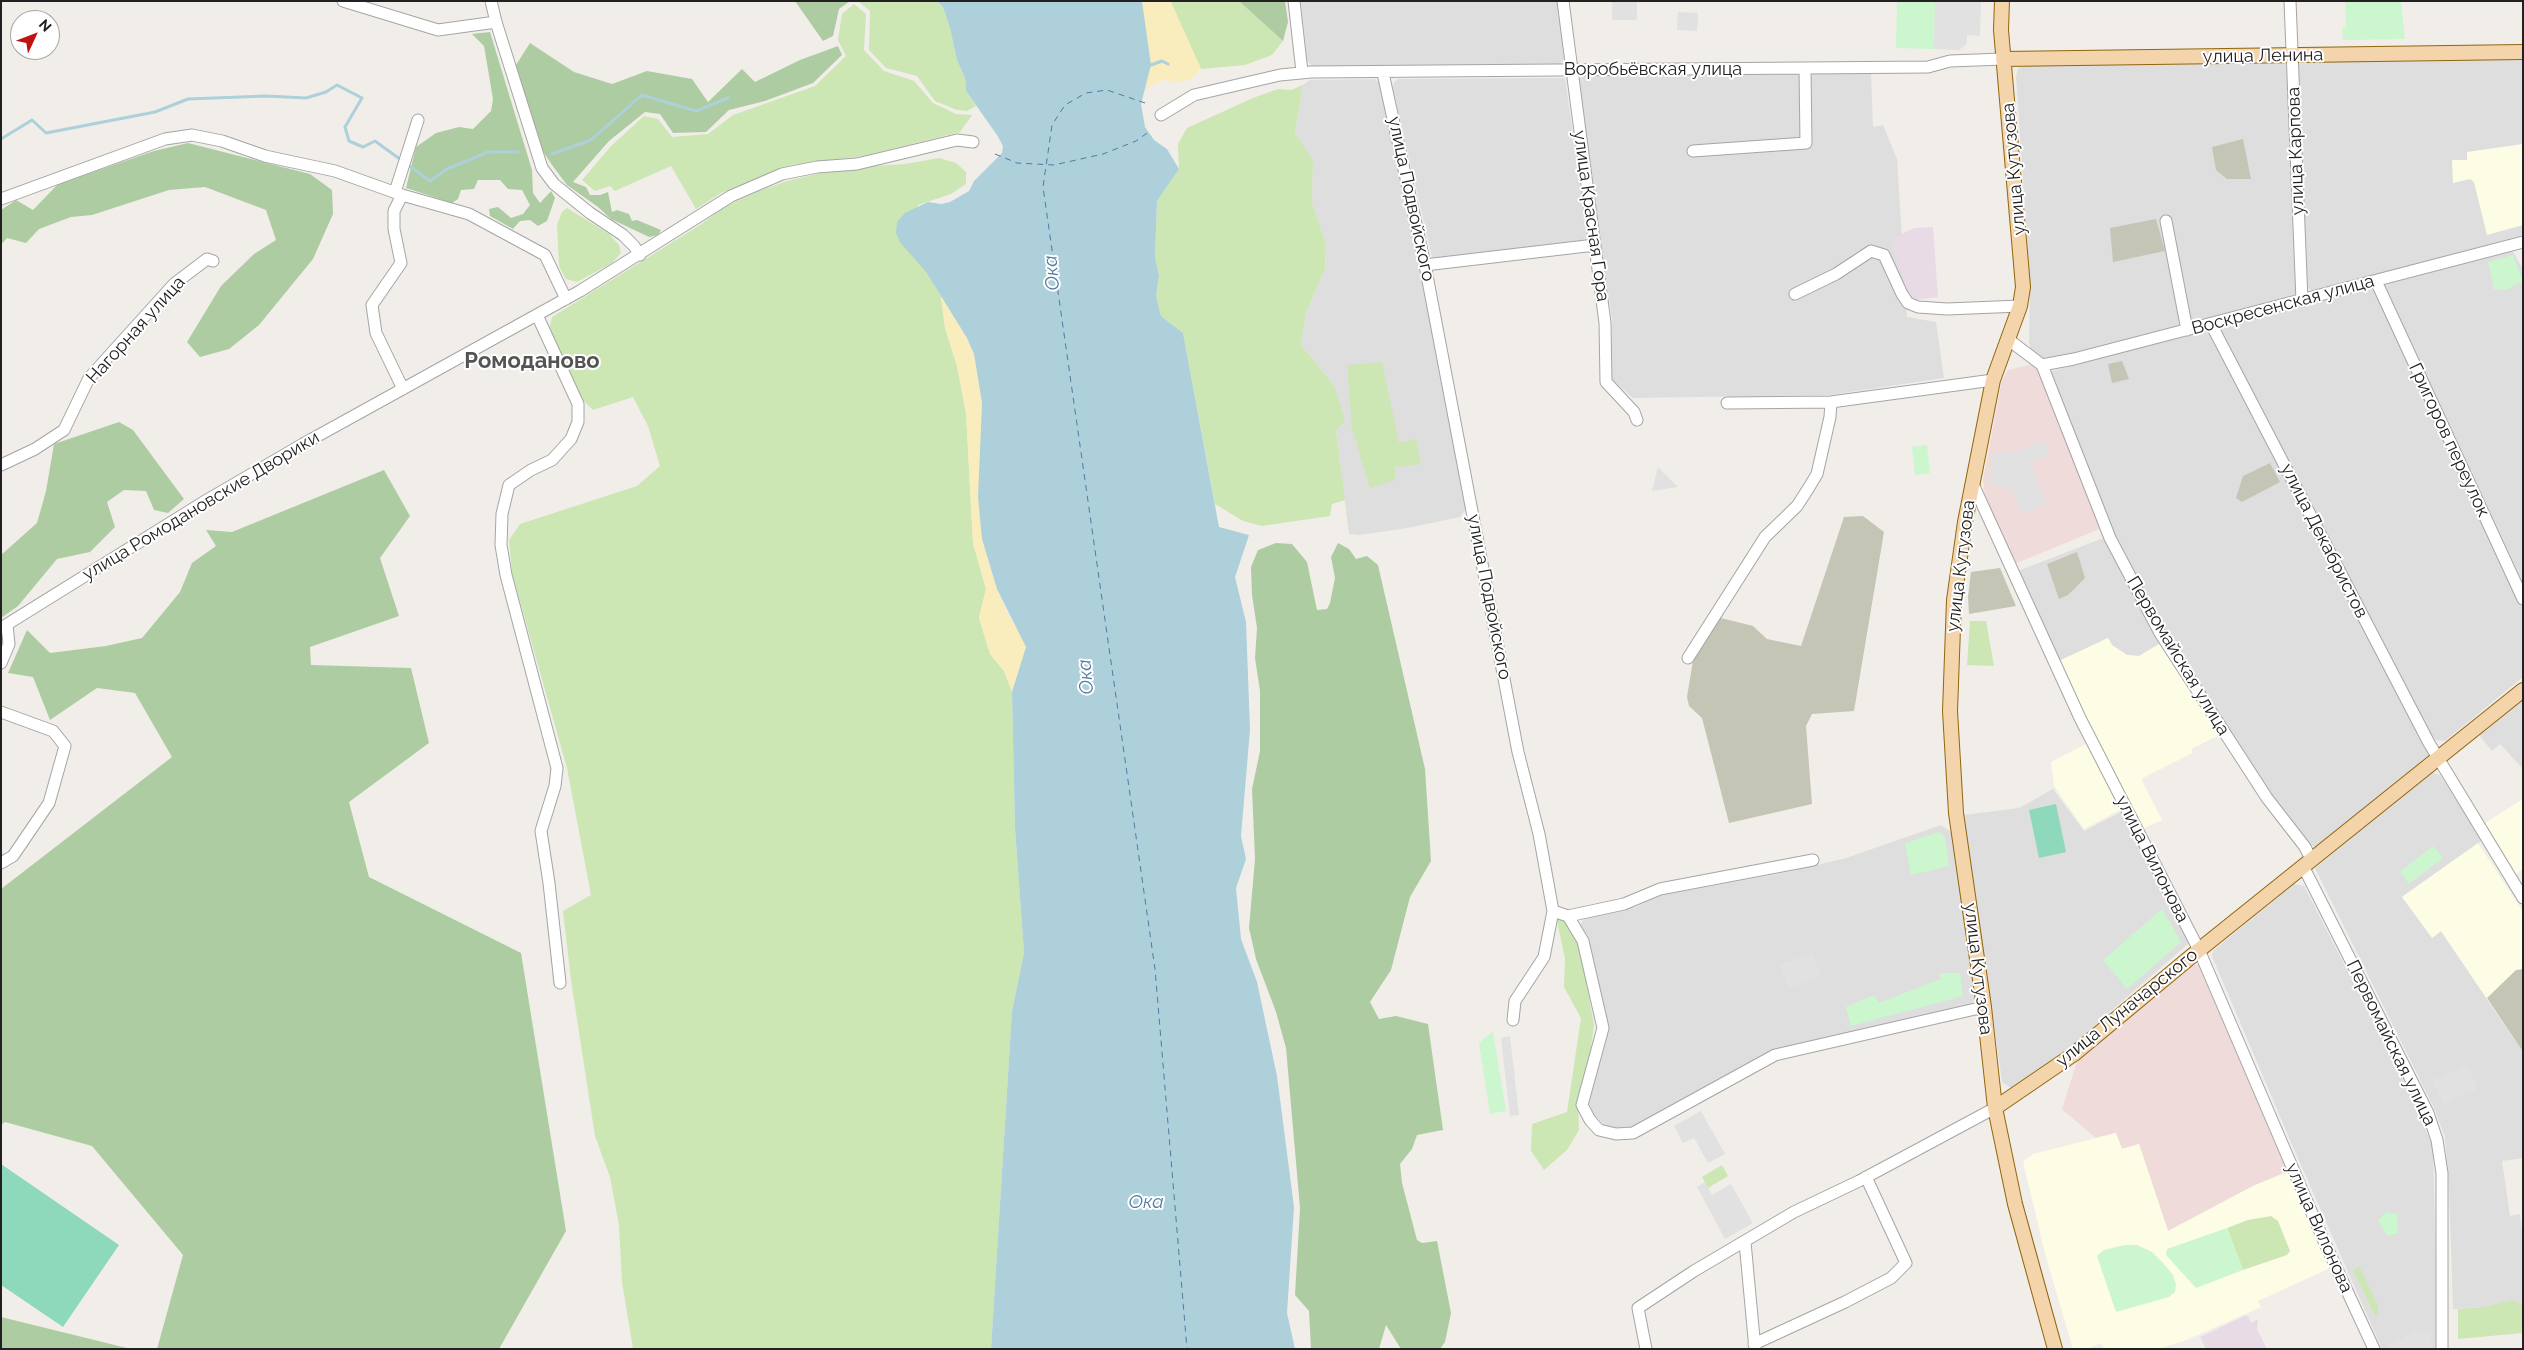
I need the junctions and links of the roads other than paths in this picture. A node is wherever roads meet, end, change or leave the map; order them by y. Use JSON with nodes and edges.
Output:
{"nodes":[{"id":1,"x":343,"y":1,"type":"edge"},
{"id":2,"x":491,"y":1,"type":"edge"},
{"id":3,"x":1294,"y":1,"type":"edge"},
{"id":4,"x":1563,"y":1,"type":"edge"},
{"id":5,"x":2002,"y":1,"type":"edge"},
{"id":6,"x":2290,"y":1,"type":"edge"},
{"id":7,"x":496,"y":22,"type":"junction"},
{"id":8,"x":2523,"y":52,"type":"edge"},
{"id":9,"x":2293,"y":55,"type":"junction"},
{"id":10,"x":2003,"y":59,"type":"junction"},
{"id":11,"x":1805,"y":69,"type":"junction"},
{"id":12,"x":1571,"y":70,"type":"junction"},
{"id":13,"x":1302,"y":72,"type":"junction"},
{"id":14,"x":1383,"y":73,"type":"junction"},
{"id":15,"x":1162,"y":115,"type":"dead end"},
{"id":16,"x":418,"y":120,"type":"dead end"},
{"id":17,"x":973,"y":142,"type":"dead end"},
{"id":18,"x":1693,"y":151,"type":"dead end"},
{"id":19,"x":398,"y":194,"type":"junction"},
{"id":20,"x":1,"y":199,"type":"edge"},
{"id":21,"x":2166,"y":221,"type":"dead end"},
{"id":22,"x":1595,"y":246,"type":"junction"},
{"id":23,"x":2521,"y":246,"type":"edge"},
{"id":24,"x":640,"y":255,"type":"junction"},
{"id":25,"x":213,"y":261,"type":"dead end"},
{"id":26,"x":1425,"y":265,"type":"junction"},
{"id":27,"x":2376,"y":281,"type":"junction"},
{"id":28,"x":1796,"y":294,"type":"dead end"},
{"id":29,"x":566,"y":299,"type":"junction"},
{"id":30,"x":2302,"y":301,"type":"junction"},
{"id":31,"x":2020,"y":306,"type":"junction"},
{"id":32,"x":537,"y":315,"type":"junction"},
{"id":33,"x":2211,"y":324,"type":"junction"},
{"id":34,"x":2187,"y":330,"type":"junction"},
{"id":35,"x":2009,"y":340,"type":"junction"},
{"id":36,"x":2042,"y":365,"type":"junction"},
{"id":37,"x":1993,"y":380,"type":"junction"},
{"id":38,"x":403,"y":388,"type":"junction"},
{"id":39,"x":1831,"y":402,"type":"junction"},
{"id":40,"x":1727,"y":403,"type":"dead end"},
{"id":41,"x":1637,"y":420,"type":"dead end"},
{"id":42,"x":1,"y":465,"type":"edge"},
{"id":43,"x":1972,"y":482,"type":"junction"},
{"id":44,"x":2523,"y":599,"type":"edge"},
{"id":45,"x":4,"y":627,"type":"edge"},
{"id":46,"x":1688,"y":658,"type":"dead end"},
{"id":47,"x":1,"y":663,"type":"edge"},
{"id":48,"x":2523,"y":690,"type":"edge"},
{"id":49,"x":1,"y":712,"type":"edge"},
{"id":50,"x":2438,"y":759,"type":"junction"},
{"id":51,"x":1813,"y":860,"type":"dead end"},
{"id":52,"x":1,"y":863,"type":"edge"},
{"id":53,"x":2307,"y":863,"type":"junction"},
{"id":54,"x":2523,"y":898,"type":"edge"},
{"id":55,"x":1553,"y":911,"type":"junction"},
{"id":56,"x":1568,"y":916,"type":"junction"},
{"id":57,"x":2199,"y":950,"type":"junction"},
{"id":58,"x":560,"y":983,"type":"dead end"},
{"id":59,"x":1984,"y":1007,"type":"junction"},
{"id":60,"x":1513,"y":1020,"type":"dead end"},
{"id":61,"x":1995,"y":1108,"type":"junction"},
{"id":62,"x":1866,"y":1177,"type":"junction"},
{"id":63,"x":1745,"y":1242,"type":"junction"},
{"id":64,"x":1754,"y":1346,"type":"edge"},
{"id":65,"x":1646,"y":1349,"type":"edge"},
{"id":66,"x":2055,"y":1349,"type":"edge"},
{"id":67,"x":2374,"y":1349,"type":"edge"},
{"id":68,"x":2442,"y":1349,"type":"edge"}],
"edges":[{"from":1,"to":7,"type":"street"},
{"from":2,"to":7,"type":"street"},
{"from":3,"to":13,"type":"street"},
{"from":4,"to":12,"type":"street","name":"улица Красная Гора"},
{"from":5,"to":10,"type":"main road","name":"улица Кутузова"},
{"from":6,"to":9,"type":"street","name":"улица Карпова"},
{"from":7,"to":24,"type":"street"},
{"from":8,"to":9,"type":"main road","name":"улица Ленина"},
{"from":9,"to":10,"type":"main road","name":"улица Ленина"},
{"from":9,"to":30,"type":"street","name":"улица Карпова"},
{"from":10,"to":11,"type":"street","name":"Воробьёвская улица"},
{"from":10,"to":31,"type":"main road","name":"улица Кутузова"},
{"from":11,"to":12,"type":"street","name":"Воробьёвская улица"},
{"from":11,"to":18,"type":"street"},
{"from":12,"to":14,"type":"street","name":"Воробьёвская улица"},
{"from":12,"to":22,"type":"street","name":"улица Красная Гора"},
{"from":13,"to":14,"type":"street","name":"Воробьёвская улица"},
{"from":13,"to":15,"type":"street","name":"Воробьёвская улица"},
{"from":14,"to":26,"type":"street","name":"улица Подвойского"},
{"from":16,"to":19,"type":"street"},
{"from":17,"to":24,"type":"street","name":"улица Ромодановские Дворики"},
{"from":19,"to":20,"type":"street"},
{"from":19,"to":29,"type":"street"},
{"from":19,"to":38,"type":"street"},
{"from":21,"to":34,"type":"street"},
{"from":22,"to":26,"type":"street"},
{"from":22,"to":41,"type":"street","name":"улица Красная Гора"},
{"from":23,"to":27,"type":"street","name":"Воскресенская улица"},
{"from":24,"to":29,"type":"street","name":"улица Ромодановские Дворики"},
{"from":25,"to":42,"type":"street","name":"Нагорная улица"},
{"from":26,"to":55,"type":"street","name":"улица Подвойского"},
{"from":27,"to":30,"type":"street","name":"Воскресенская улица"},
{"from":27,"to":44,"type":"street","name":"Григоров переулок"},
{"from":28,"to":31,"type":"street"},
{"from":29,"to":32,"type":"street","name":"улица Ромодановские Дворики"},
{"from":30,"to":33,"type":"street","name":"Воскресенская улица"},
{"from":31,"to":35,"type":"main road","name":"улица Кутузова"},
{"from":32,"to":38,"type":"street","name":"улица Ромодановские Дворики"},
{"from":32,"to":58,"type":"street"},
{"from":33,"to":34,"type":"street","name":"Воскресенская улица"},
{"from":33,"to":50,"type":"street","name":"улица Декабристов"},
{"from":34,"to":36,"type":"street","name":"Воскресенская улица"},
{"from":35,"to":36,"type":"street"},
{"from":35,"to":37,"type":"main road","name":"улица Кутузова"},
{"from":36,"to":53,"type":"street","name":"Первомайская улица"},
{"from":37,"to":39,"type":"street"},
{"from":37,"to":43,"type":"main road","name":"улица Кутузова"},
{"from":38,"to":45,"type":"street","name":"улица Ромодановские Дворики"},
{"from":39,"to":40,"type":"street"},
{"from":39,"to":46,"type":"street"},
{"from":43,"to":57,"type":"street","name":"улица Вилонова"},
{"from":43,"to":59,"type":"main road","name":"улица Кутузова"},
{"from":45,"to":47,"type":"street"},
{"from":48,"to":50,"type":"main road","name":"улица Луначарского"},
{"from":49,"to":52,"type":"street"},
{"from":50,"to":53,"type":"main road","name":"улица Луначарского"},
{"from":50,"to":54,"type":"street","name":"улица Декабристов"},
{"from":51,"to":56,"type":"street"},
{"from":53,"to":57,"type":"main road","name":"улица Луначарского"},
{"from":53,"to":68,"type":"street","name":"Первомайская улица"},
{"from":55,"to":56,"type":"street"},
{"from":55,"to":60,"type":"street"},
{"from":56,"to":59,"type":"street"},
{"from":57,"to":61,"type":"main road","name":"улица Луначарского"},
{"from":57,"to":67,"type":"street","name":"улица Вилонова"},
{"from":59,"to":61,"type":"main road","name":"улица Кутузова"},
{"from":61,"to":62,"type":"street","name":"улица Луначарского"},
{"from":61,"to":66,"type":"main road","name":"улица Кутузова"},
{"from":62,"to":63,"type":"street","name":"улица Луначарского"},
{"from":62,"to":64,"type":"street"},
{"from":63,"to":64,"type":"street"},
{"from":63,"to":65,"type":"street","name":"улица Луначарского"}]}
